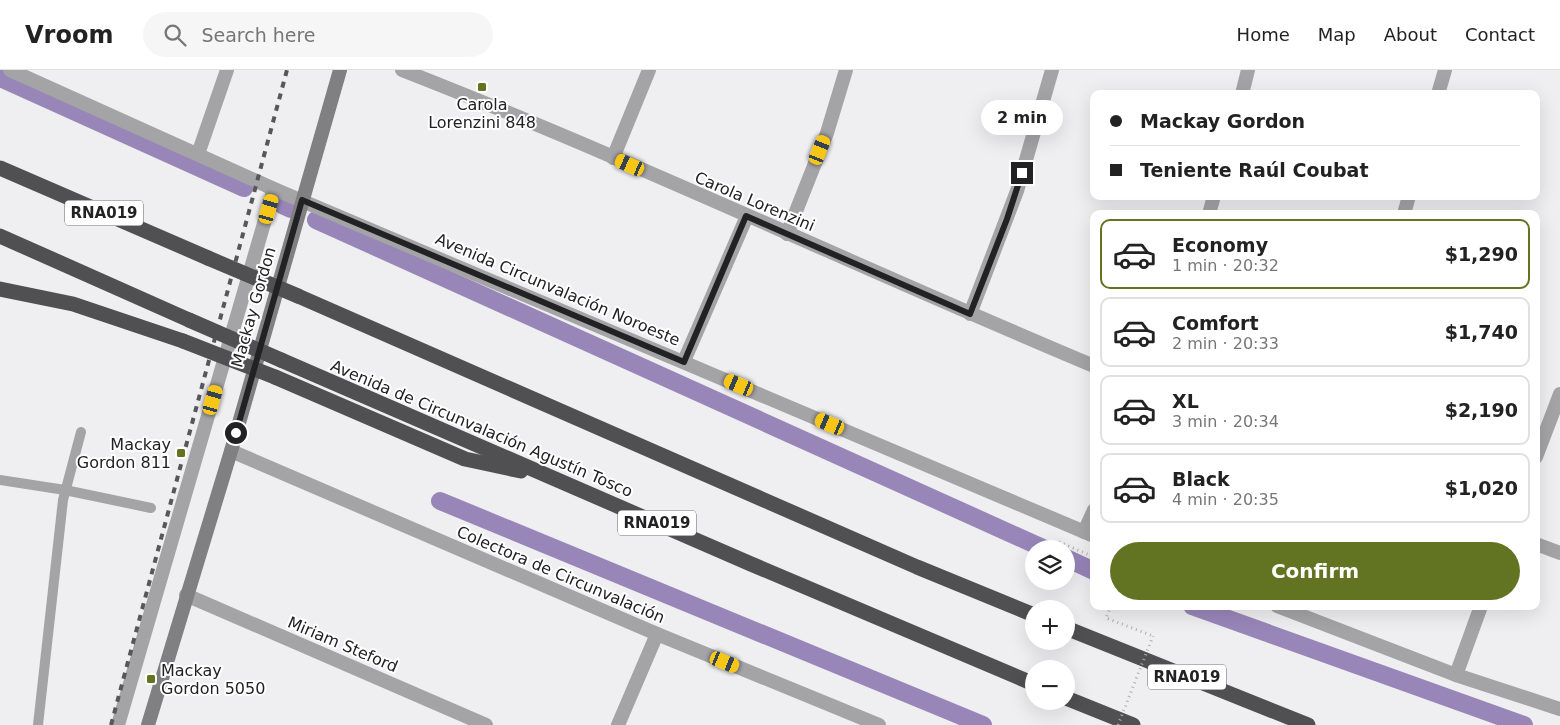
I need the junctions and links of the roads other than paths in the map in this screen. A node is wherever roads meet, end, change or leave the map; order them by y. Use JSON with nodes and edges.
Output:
{"nodes":[{"id":1,"x":10,"y":70,"type":"edge"},
{"id":2,"x":227,"y":70,"type":"edge"},
{"id":3,"x":340,"y":70,"type":"edge"},
{"id":4,"x":402,"y":70,"type":"edge"},
{"id":5,"x":649,"y":70,"type":"edge"},
{"id":6,"x":846,"y":70,"type":"edge"},
{"id":7,"x":1052,"y":70,"type":"edge"},
{"id":8,"x":1248,"y":70,"type":"edge"},
{"id":9,"x":1445,"y":70,"type":"edge"},
{"id":10,"x":432,"y":75,"type":"edge"},
{"id":11,"x":1243,"y":90,"type":"edge"},
{"id":12,"x":1439,"y":90,"type":"edge"},
{"id":13,"x":198,"y":154,"type":"junction"},
{"id":14,"x":613,"y":158,"type":"junction"},
{"id":15,"x":0,"y":168,"type":"edge"},
{"id":16,"x":274,"y":190,"type":"junction"},
{"id":17,"x":302,"y":200,"type":"junction"},
{"id":18,"x":746,"y":216,"type":"junction"},
{"id":19,"x":787,"y":234,"type":"junction"},
{"id":20,"x":0,"y":236,"type":"edge"},
{"id":21,"x":0,"y":289,"type":"edge"},
{"id":22,"x":970,"y":314,"type":"junction"},
{"id":23,"x":684,"y":362,"type":"junction"},
{"id":24,"x":1090,"y":364,"type":"edge"},
{"id":25,"x":1560,"y":394,"type":"edge"},
{"id":26,"x":81,"y":432,"type":"dead end"},
{"id":27,"x":1540,"y":446,"type":"edge"},
{"id":28,"x":231,"y":451,"type":"junction"},
{"id":29,"x":550,"y":476,"type":"junction"},
{"id":30,"x":0,"y":480,"type":"edge"},
{"id":31,"x":65,"y":490,"type":"junction"},
{"id":32,"x":151,"y":508,"type":"dead end"},
{"id":33,"x":1089,"y":534,"type":"edge"},
{"id":34,"x":1540,"y":546,"type":"edge"},
{"id":35,"x":1560,"y":553,"type":"edge"},
{"id":36,"x":186,"y":595,"type":"junction"},
{"id":37,"x":1287,"y":610,"type":"edge"},
{"id":38,"x":1480,"y":610,"type":"edge"},
{"id":39,"x":1025,"y":611,"type":"edge"},
{"id":40,"x":1075,"y":632,"type":"edge"},
{"id":41,"x":657,"y":634,"type":"junction"},
{"id":42,"x":1456,"y":675,"type":"junction"},
{"id":43,"x":1025,"y":680,"type":"edge"},
{"id":44,"x":1075,"y":702,"type":"edge"},
{"id":45,"x":1560,"y":709,"type":"edge"},
{"id":46,"x":38,"y":725,"type":"edge"},
{"id":47,"x":118,"y":725,"type":"edge"},
{"id":48,"x":148,"y":725,"type":"edge"},
{"id":49,"x":486,"y":725,"type":"edge"},
{"id":50,"x":618,"y":725,"type":"edge"},
{"id":51,"x":879,"y":725,"type":"edge"},
{"id":52,"x":1134,"y":725,"type":"edge"},
{"id":53,"x":1308,"y":725,"type":"edge"}],
"edges":[{"from":1,"to":13,"type":"street","name":"Avenida Circunvalación Noroeste"},
{"from":2,"to":13,"type":"street"},
{"from":3,"to":17,"type":"main road","name":"Mackay Gordon"},
{"from":4,"to":10,"type":"street","name":"Carola Lorenzini"},
{"from":5,"to":14,"type":"street"},
{"from":6,"to":19,"type":"street"},
{"from":7,"to":22,"type":"street"},
{"from":8,"to":11,"type":"street"},
{"from":9,"to":12,"type":"street"},
{"from":10,"to":14,"type":"street","name":"Carola Lorenzini"},
{"from":13,"to":16,"type":"street","name":"Avenida Circunvalación Noroeste"},
{"from":14,"to":18,"type":"street","name":"Carola Lorenzini"},
{"from":15,"to":39,"type":"highway","number":"RNA019","bridge":true},
{"from":16,"to":17,"type":"street","name":"Avenida Circunvalación Noroeste"},
{"from":16,"to":47,"type":"street"},
{"from":17,"to":23,"type":"street","name":"Avenida Circunvalación Noroeste"},
{"from":17,"to":28,"type":"main road","name":"Mackay Gordon"},
{"from":18,"to":19,"type":"street","name":"Carola Lorenzini"},
{"from":18,"to":23,"type":"street"},
{"from":19,"to":22,"type":"street","name":"Carola Lorenzini"},
{"from":20,"to":29,"type":"highway","name":"Avenida de Circunvalación Agustín Tosco","number":"RNA019","bridge":true},
{"from":21,"to":29,"type":"highway","bridge":true},
{"from":22,"to":24,"type":"street","name":"Carola Lorenzini"},
{"from":23,"to":33,"type":"street","name":"Avenida Circunvalación Noroeste"},
{"from":25,"to":27,"type":"street"},
{"from":26,"to":31,"type":"lane"},
{"from":28,"to":36,"type":"main road","name":"Mackay Gordon"},
{"from":28,"to":41,"type":"street","name":"Colectora de Circunvalación"},
{"from":29,"to":43,"type":"highway","name":"Avenida de Circunvalación Agustín Tosco","number":"RNA019"},
{"from":30,"to":31,"type":"lane"},
{"from":31,"to":32,"type":"lane"},
{"from":31,"to":46,"type":"lane"},
{"from":34,"to":35,"type":"street"},
{"from":36,"to":48,"type":"main road","name":"Mackay Gordon"},
{"from":36,"to":49,"type":"street","name":"Miriam Steford"},
{"from":37,"to":42,"type":"street"},
{"from":38,"to":42,"type":"street"},
{"from":40,"to":53,"type":"highway","number":"RNA019"},
{"from":41,"to":50,"type":"street"},
{"from":41,"to":51,"type":"street","name":"Colectora de Circunvalación"},
{"from":42,"to":45,"type":"street"},
{"from":44,"to":52,"type":"highway"}]}
